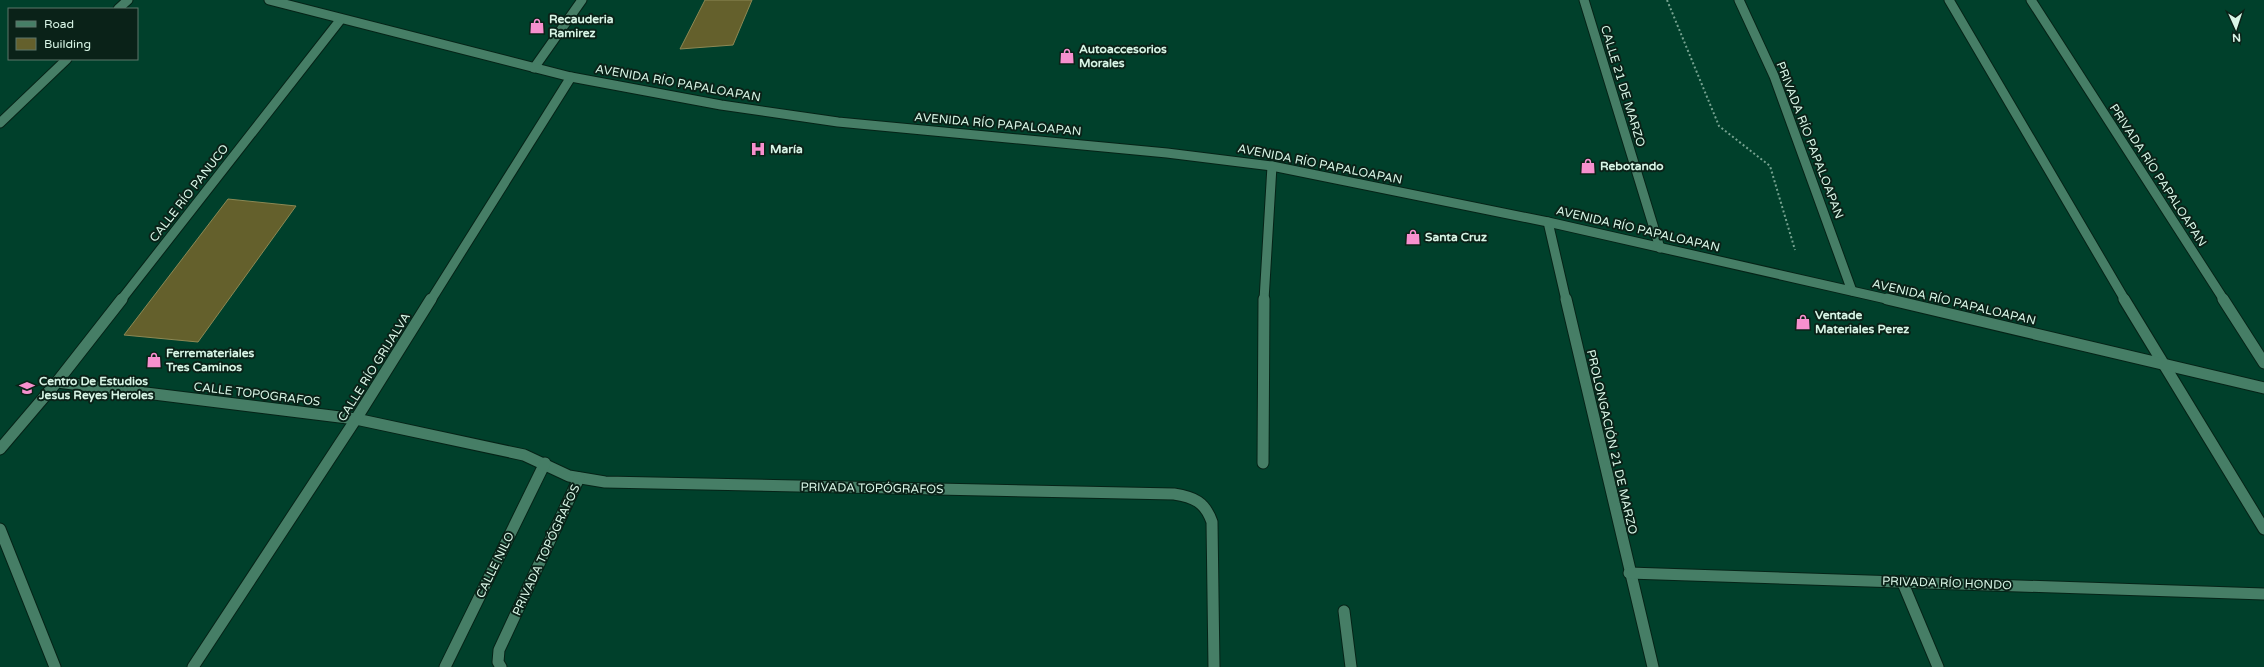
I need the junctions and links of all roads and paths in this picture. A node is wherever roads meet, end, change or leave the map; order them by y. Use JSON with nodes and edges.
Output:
{"nodes":[{"id":1,"x":128,"y":0,"type":"edge"},
{"id":2,"x":269,"y":0,"type":"edge"},
{"id":3,"x":582,"y":0,"type":"edge"},
{"id":4,"x":1584,"y":0,"type":"edge"},
{"id":5,"x":1667,"y":0,"type":"edge"},
{"id":6,"x":1739,"y":0,"type":"edge"},
{"id":7,"x":1949,"y":0,"type":"edge"},
{"id":8,"x":2031,"y":0,"type":"edge"},
{"id":9,"x":119,"y":8,"type":"edge"},
{"id":10,"x":341,"y":19,"type":"junction"},
{"id":11,"x":65,"y":60,"type":"edge"},
{"id":12,"x":534,"y":68,"type":"junction"},
{"id":13,"x":571,"y":77,"type":"junction"},
{"id":14,"x":0,"y":123,"type":"edge"},
{"id":15,"x":1272,"y":166,"type":"junction"},
{"id":16,"x":1548,"y":222,"type":"junction"},
{"id":17,"x":1660,"y":248,"type":"junction"},
{"id":18,"x":1803,"y":279,"type":"junction"},
{"id":19,"x":1852,"y":291,"type":"junction"},
{"id":20,"x":2264,"y":363,"type":"edge"},
{"id":21,"x":2163,"y":365,"type":"junction"},
{"id":22,"x":57,"y":382,"type":"junction"},
{"id":23,"x":2264,"y":388,"type":"edge"},
{"id":24,"x":356,"y":419,"type":"junction"},
{"id":25,"x":0,"y":449,"type":"edge"},
{"id":26,"x":545,"y":463,"type":"junction"},
{"id":27,"x":1263,"y":463,"type":"dead end"},
{"id":28,"x":579,"y":478,"type":"junction"},
{"id":29,"x":0,"y":528,"type":"edge"},
{"id":30,"x":2264,"y":529,"type":"edge"},
{"id":31,"x":1629,"y":573,"type":"junction"},
{"id":32,"x":1902,"y":581,"type":"junction"},
{"id":33,"x":2264,"y":594,"type":"edge"},
{"id":34,"x":1344,"y":611,"type":"dead end"},
{"id":35,"x":55,"y":667,"type":"edge"},
{"id":36,"x":193,"y":667,"type":"edge"},
{"id":37,"x":445,"y":667,"type":"edge"},
{"id":38,"x":501,"y":667,"type":"edge"},
{"id":39,"x":1214,"y":667,"type":"edge"},
{"id":40,"x":1351,"y":667,"type":"edge"},
{"id":41,"x":1653,"y":667,"type":"edge"},
{"id":42,"x":1938,"y":667,"type":"edge"}],
"edges":[{"from":1,"to":9,"type":"street"},
{"from":2,"to":10,"type":"street","name":"AVENIDA RÍO PAPALOAPAN"},
{"from":3,"to":12,"type":"street"},
{"from":4,"to":17,"type":"street","name":"CALLE 21 DE MARZO"},
{"from":5,"to":18,"type":"path"},
{"from":6,"to":19,"type":"street","name":"PRIVADA RÍO PAPALOAPAN"},
{"from":7,"to":21,"type":"street"},
{"from":8,"to":20,"type":"street","name":"PRIVADA RÍO PAPALOAPAN"},
{"from":10,"to":12,"type":"street","name":"AVENIDA RÍO PAPALOAPAN"},
{"from":10,"to":22,"type":"street","name":"CALLE RÍO PANUCO"},
{"from":11,"to":14,"type":"street"},
{"from":12,"to":13,"type":"street","name":"AVENIDA RÍO PAPALOAPAN"},
{"from":13,"to":15,"type":"street","name":"AVENIDA RÍO PAPALOAPAN"},
{"from":13,"to":24,"type":"street","name":"CALLE RÍO GRIJALVA"},
{"from":15,"to":16,"type":"street","name":"AVENIDA RÍO PAPALOAPAN"},
{"from":15,"to":27,"type":"street"},
{"from":16,"to":17,"type":"street","name":"AVENIDA RÍO PAPALOAPAN"},
{"from":16,"to":31,"type":"street","name":"PROLONGACIÓN 21 DE MARZO"},
{"from":17,"to":18,"type":"street","name":"AVENIDA RÍO PAPALOAPAN"},
{"from":18,"to":19,"type":"street","name":"AVENIDA RÍO PAPALOAPAN"},
{"from":19,"to":21,"type":"street","name":"AVENIDA RÍO PAPALOAPAN"},
{"from":21,"to":23,"type":"street","name":"AVENIDA RÍO PAPALOAPAN"},
{"from":21,"to":30,"type":"street"},
{"from":22,"to":24,"type":"street","name":"CALLE TOPOGRAFOS"},
{"from":22,"to":25,"type":"street","name":"CALLE RÍO PANUCO"},
{"from":24,"to":26,"type":"street","name":"CALLE TOPOGRAFOS"},
{"from":24,"to":36,"type":"street","name":"CALLE RÍO GRIJALVA"},
{"from":26,"to":28,"type":"street","name":"CALLE TOPOGRAFOS"},
{"from":26,"to":37,"type":"street","name":"CALLE NILO"},
{"from":28,"to":38,"type":"street","name":"PRIVADA TOPÓGRAFOS"},
{"from":28,"to":39,"type":"street","name":"PRIVADA TOPÓGRAFOS"},
{"from":29,"to":35,"type":"street"},
{"from":31,"to":32,"type":"street","name":"PRIVADA RÍO HONDO"},
{"from":31,"to":41,"type":"street","name":"PROLONGACIÓN 21 DE MARZO"},
{"from":32,"to":33,"type":"street","name":"PRIVADA RÍO HONDO"},
{"from":32,"to":42,"type":"street"},
{"from":34,"to":40,"type":"street"}]}
